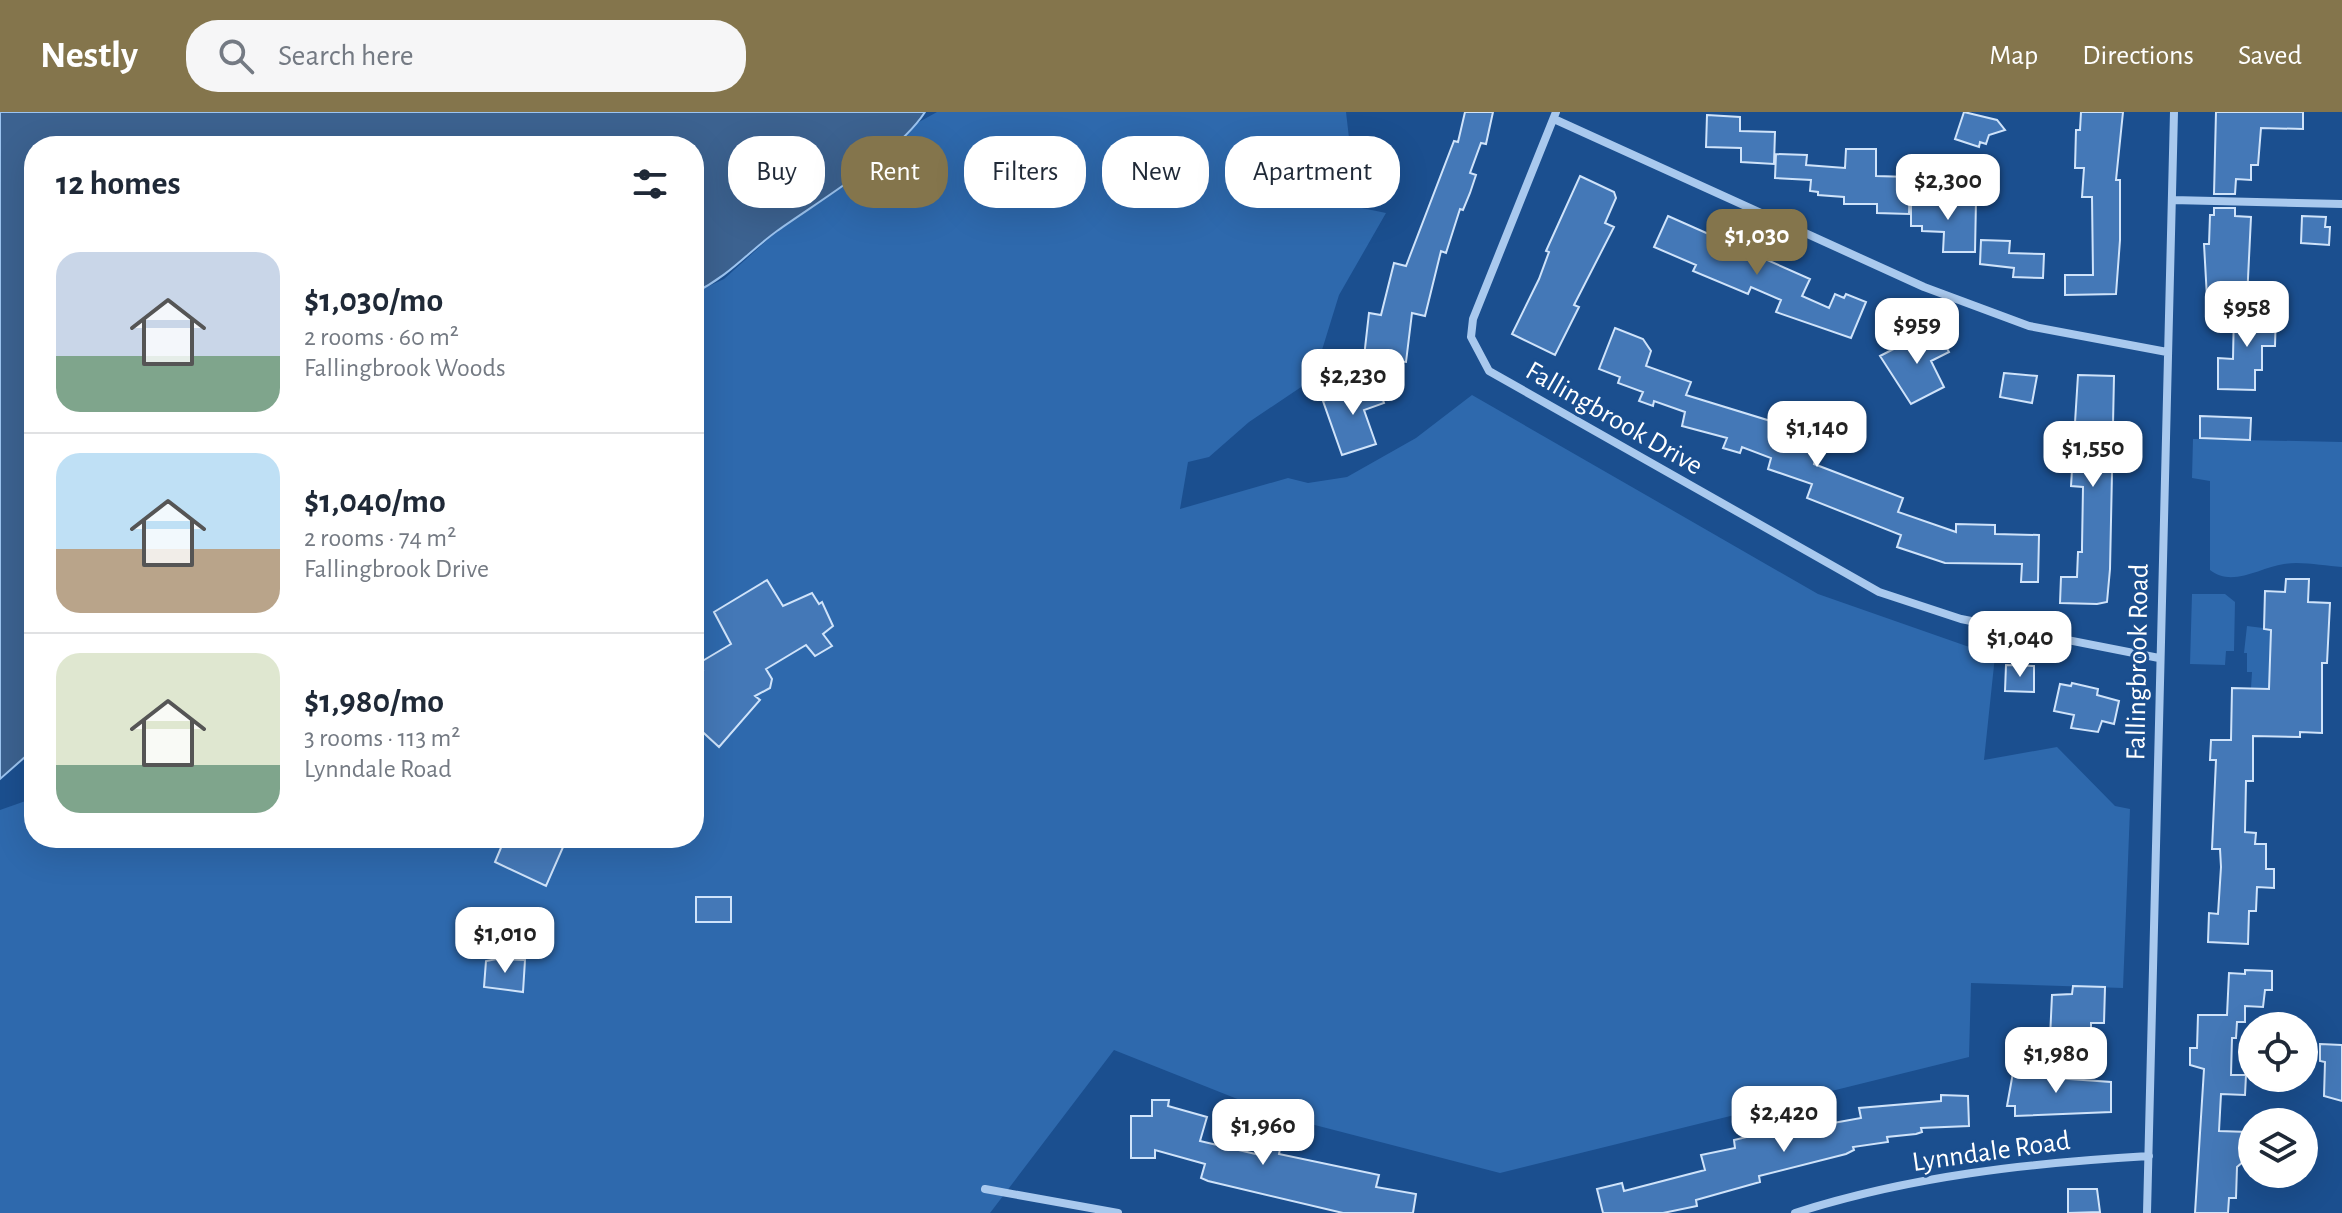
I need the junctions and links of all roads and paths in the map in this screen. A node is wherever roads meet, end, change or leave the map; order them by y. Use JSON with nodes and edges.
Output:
{"nodes":[{"id":1,"x":2174,"y":112,"type":"edge"},
{"id":2,"x":1555,"y":116,"type":"edge"},
{"id":3,"x":2172,"y":200,"type":"junction"},
{"id":4,"x":2342,"y":204,"type":"edge"},
{"id":5,"x":2167,"y":352,"type":"junction"},
{"id":6,"x":2159,"y":658,"type":"junction"},
{"id":7,"x":2149,"y":1156,"type":"junction"},
{"id":8,"x":985,"y":1189,"type":"dead end"},
{"id":9,"x":1118,"y":1213,"type":"edge"},
{"id":10,"x":1795,"y":1213,"type":"edge"},
{"id":11,"x":2147,"y":1213,"type":"edge"}],
"edges":[{"from":1,"to":3,"type":"street","name":"Fallingbrook Road"},
{"from":2,"to":5,"type":"street"},
{"from":2,"to":6,"type":"street","name":"Fallingbrook Drive"},
{"from":3,"to":4,"type":"street"},
{"from":3,"to":5,"type":"street","name":"Fallingbrook Road"},
{"from":5,"to":6,"type":"street","name":"Fallingbrook Road"},
{"from":6,"to":7,"type":"street","name":"Fallingbrook Road"},
{"from":7,"to":10,"type":"street","name":"Lynndale Road"},
{"from":7,"to":11,"type":"street","name":"Fallingbrook Road"},
{"from":8,"to":9,"type":"street"}]}
